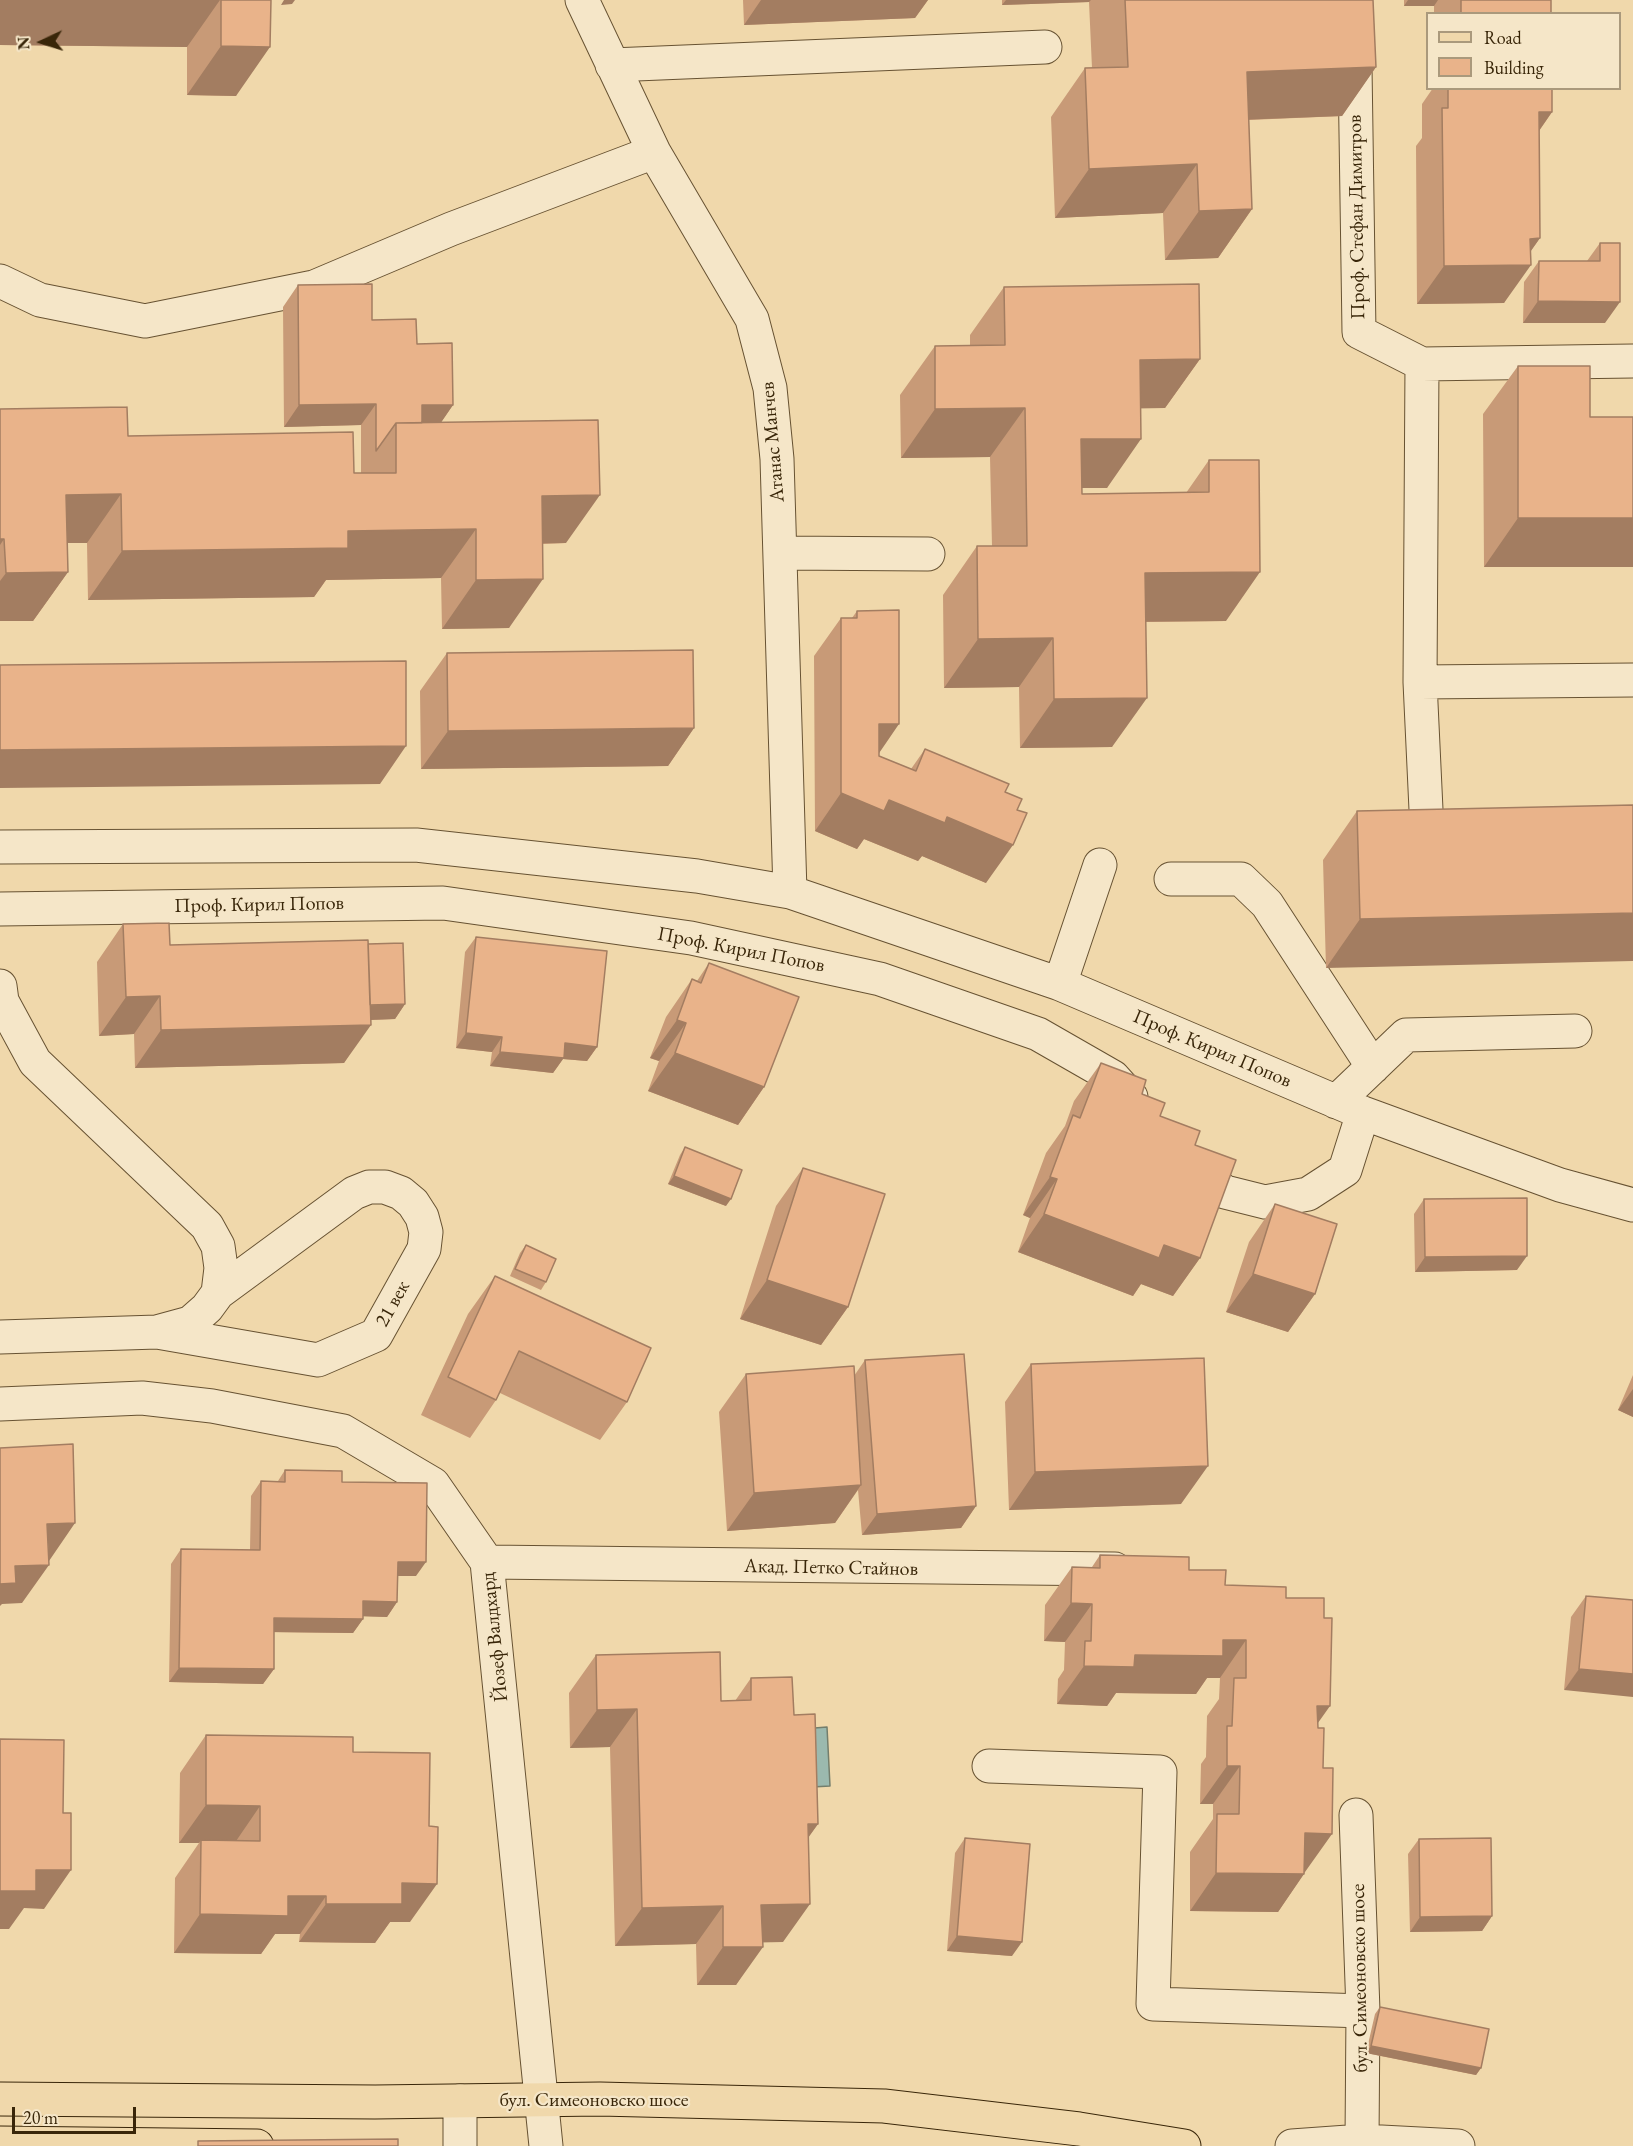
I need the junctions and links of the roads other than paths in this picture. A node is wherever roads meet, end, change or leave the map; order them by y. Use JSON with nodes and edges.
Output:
{"nodes":[{"id":1,"x":582,"y":0,"type":"edge"},
{"id":2,"x":1353,"y":0,"type":"edge"},
{"id":3,"x":1045,"y":47,"type":"dead end"},
{"id":4,"x":612,"y":65,"type":"junction"},
{"id":5,"x":654,"y":152,"type":"junction"},
{"id":6,"x":0,"y":281,"type":"edge"},
{"id":7,"x":1633,"y":361,"type":"edge"},
{"id":8,"x":1422,"y":363,"type":"junction"},
{"id":9,"x":781,"y":553,"type":"junction"},
{"id":10,"x":928,"y":554,"type":"dead end"},
{"id":11,"x":1633,"y":680,"type":"edge"},
{"id":12,"x":1420,"y":682,"type":"junction"},
{"id":13,"x":1427,"y":831,"type":"edge"},
{"id":14,"x":0,"y":847,"type":"edge"},
{"id":15,"x":1100,"y":865,"type":"dead end"},
{"id":16,"x":1171,"y":879,"type":"dead end"},
{"id":17,"x":790,"y":892,"type":"junction"},
{"id":18,"x":0,"y":909,"type":"edge"},
{"id":19,"x":1060,"y":984,"type":"junction"},
{"id":20,"x":0,"y":986,"type":"edge"},
{"id":21,"x":1575,"y":1031,"type":"dead end"},
{"id":22,"x":1373,"y":1067,"type":"junction"},
{"id":23,"x":1350,"y":1107,"type":"junction"},
{"id":24,"x":1149,"y":1117,"type":"edge"},
{"id":25,"x":1170,"y":1141,"type":"edge"},
{"id":26,"x":1633,"y":1205,"type":"edge"},
{"id":27,"x":218,"y":1293,"type":"junction"},
{"id":28,"x":157,"y":1332,"type":"junction"},
{"id":29,"x":0,"y":1337,"type":"edge"},
{"id":30,"x":0,"y":1404,"type":"edge"},
{"id":31,"x":487,"y":1563,"type":"junction"},
{"id":32,"x":1141,"y":1569,"type":"edge"},
{"id":33,"x":988,"y":1766,"type":"dead end"},
{"id":34,"x":1356,"y":1815,"type":"dead end"},
{"id":35,"x":1363,"y":2011,"type":"junction"},
{"id":36,"x":0,"y":2099,"type":"edge"},
{"id":37,"x":541,"y":2099,"type":"junction"},
{"id":38,"x":460,"y":2101,"type":"junction"},
{"id":39,"x":1362,"y":2141,"type":"junction"},
{"id":40,"x":0,"y":2143,"type":"edge"},
{"id":41,"x":256,"y":2146,"type":"edge"},
{"id":42,"x":460,"y":2146,"type":"edge"},
{"id":43,"x":546,"y":2146,"type":"edge"},
{"id":44,"x":1184,"y":2146,"type":"edge"},
{"id":45,"x":1292,"y":2146,"type":"edge"},
{"id":46,"x":1458,"y":2146,"type":"edge"}],
"edges":[{"from":1,"to":4,"type":"street","name":"Атанас Манчев"},
{"from":2,"to":8,"type":"street","name":"Проф. Стефан Димитров"},
{"from":3,"to":4,"type":"street"},
{"from":4,"to":5,"type":"street","name":"Атанас Манчев"},
{"from":5,"to":6,"type":"street"},
{"from":5,"to":9,"type":"street","name":"Атанас Манчев"},
{"from":7,"to":8,"type":"street","name":"Проф. Стефан Димитров"},
{"from":8,"to":12,"type":"street"},
{"from":9,"to":10,"type":"street"},
{"from":9,"to":17,"type":"street","name":"Атанас Манчев"},
{"from":11,"to":12,"type":"street"},
{"from":12,"to":13,"type":"street"},
{"from":14,"to":17,"type":"street","name":"Проф. Кирил Попов"},
{"from":15,"to":19,"type":"street"},
{"from":16,"to":22,"type":"street"},
{"from":17,"to":19,"type":"street","name":"Проф. Кирил Попов"},
{"from":18,"to":24,"type":"street","name":"Проф. Кирил Попов"},
{"from":19,"to":23,"type":"street","name":"Проф. Кирил Попов"},
{"from":20,"to":27,"type":"street"},
{"from":21,"to":22,"type":"street"},
{"from":22,"to":23,"type":"street"},
{"from":23,"to":25,"type":"street"},
{"from":23,"to":26,"type":"street","name":"Проф. Кирил Попов"},
{"from":27,"to":28,"type":"street","name":"21 век"},
{"from":27,"to":28,"type":"street","name":"21 век"},
{"from":28,"to":29,"type":"street","name":"21 век"},
{"from":30,"to":31,"type":"street","name":"Йозеф Валдхард"},
{"from":31,"to":32,"type":"street","name":"Акад. Петко Стайнов"},
{"from":31,"to":37,"type":"street","name":"Йозеф Валдхард"},
{"from":33,"to":35,"type":"street"},
{"from":34,"to":35,"type":"street","name":"бул. Симеоновско шосе"},
{"from":35,"to":39,"type":"street","name":"бул. Симеоновско шосе"},
{"from":36,"to":38,"type":"main road","name":"бул. Симеоновско шосе"},
{"from":37,"to":38,"type":"main road","name":"бул. Симеоновско шосе"},
{"from":37,"to":43,"type":"street","name":"Йозеф Валдхард"},
{"from":37,"to":44,"type":"main road","name":"бул. Симеоновско шосе"},
{"from":38,"to":42,"type":"street"},
{"from":39,"to":45,"type":"street"},
{"from":39,"to":46,"type":"street"},
{"from":40,"to":41,"type":"main road"}]}
